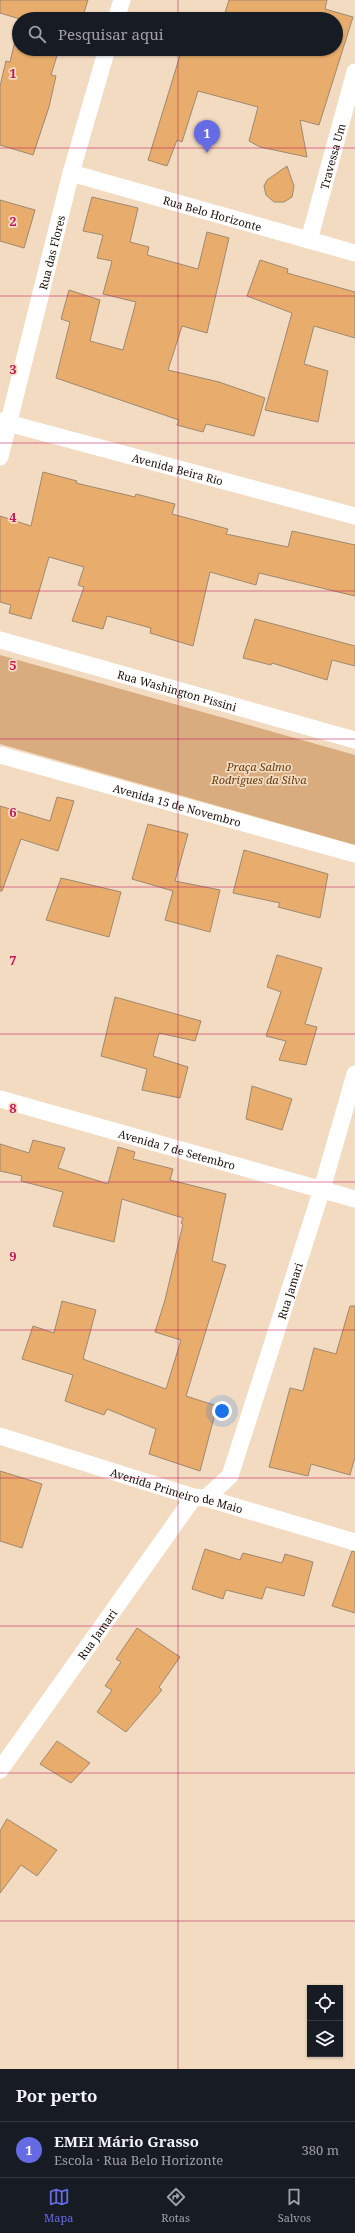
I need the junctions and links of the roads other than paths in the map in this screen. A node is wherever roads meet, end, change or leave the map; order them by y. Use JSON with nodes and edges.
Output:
{"nodes":[{"id":1,"x":122,"y":0,"type":"edge"},
{"id":2,"x":118,"y":12,"type":"edge"},
{"id":3,"x":105,"y":56,"type":"edge"},
{"id":4,"x":355,"y":72,"type":"edge"},
{"id":5,"x":71,"y":173,"type":"junction"},
{"id":6,"x":309,"y":240,"type":"junction"},
{"id":7,"x":355,"y":253,"type":"edge"},
{"id":8,"x":5,"y":423,"type":"edge"},
{"id":9,"x":0,"y":457,"type":"edge"},
{"id":10,"x":355,"y":516,"type":"edge"},
{"id":11,"x":0,"y":640,"type":"edge"},
{"id":12,"x":355,"y":740,"type":"edge"},
{"id":13,"x":0,"y":755,"type":"edge"},
{"id":14,"x":355,"y":854,"type":"edge"},
{"id":15,"x":355,"y":1074,"type":"edge"},
{"id":16,"x":0,"y":1099,"type":"edge"},
{"id":17,"x":322,"y":1189,"type":"junction"},
{"id":18,"x":355,"y":1199,"type":"edge"},
{"id":19,"x":0,"y":1436,"type":"edge"},
{"id":20,"x":200,"y":1497,"type":"junction"},
{"id":21,"x":355,"y":1542,"type":"edge"},
{"id":22,"x":0,"y":1770,"type":"edge"}],
"edges":[{"from":1,"to":2,"type":"street"},
{"from":3,"to":5,"type":"street","name":"Rua das Flores"},
{"from":4,"to":6,"type":"street","name":"Travessa Um"},
{"from":5,"to":6,"type":"street","name":"Rua Belo Horizonte"},
{"from":5,"to":8,"type":"street","name":"Rua das Flores"},
{"from":6,"to":7,"type":"street","name":"Rua Belo Horizonte"},
{"from":8,"to":9,"type":"street","name":"Rua das Flores"},
{"from":8,"to":10,"type":"street","name":"Avenida Beira Rio"},
{"from":11,"to":12,"type":"street","name":"Rua Washington Pissini"},
{"from":13,"to":14,"type":"street","name":"Avenida 15 de Novembro"},
{"from":15,"to":17,"type":"street","name":"Rua Jamari"},
{"from":16,"to":17,"type":"street","name":"Avenida 7 de Setembro"},
{"from":17,"to":18,"type":"street","name":"Avenida 7 de Setembro"},
{"from":17,"to":20,"type":"street","name":"Rua Jamari"},
{"from":19,"to":20,"type":"street","name":"Avenida Primeiro de Maio"},
{"from":20,"to":21,"type":"street","name":"Avenida Primeiro de Maio"},
{"from":20,"to":22,"type":"street","name":"Rua Jamari"}]}
